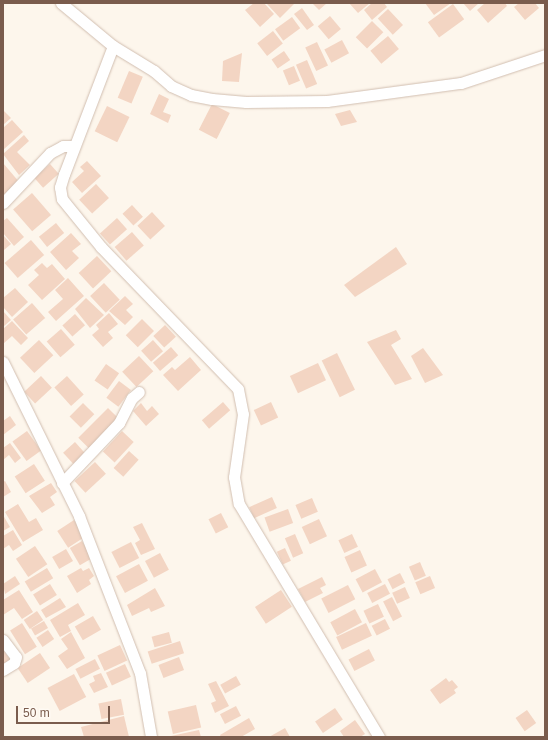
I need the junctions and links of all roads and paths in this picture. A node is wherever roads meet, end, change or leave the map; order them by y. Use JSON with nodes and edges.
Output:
{"nodes":[{"id":1,"x":61,"y":3,"type":"edge"},
{"id":2,"x":113,"y":46,"type":"junction"},
{"id":3,"x":545,"y":55,"type":"edge"},
{"id":4,"x":74,"y":146,"type":"junction"},
{"id":5,"x":3,"y":203,"type":"edge"},
{"id":6,"x":3,"y":362,"type":"edge"},
{"id":7,"x":139,"y":392,"type":"dead end"},
{"id":8,"x":62,"y":483,"type":"junction"},
{"id":9,"x":3,"y":640,"type":"edge"},
{"id":10,"x":3,"y":670,"type":"edge"},
{"id":11,"x":151,"y":737,"type":"edge"},
{"id":12,"x":379,"y":737,"type":"edge"}],
"edges":[{"from":1,"to":2,"type":"street"},
{"from":2,"to":3,"type":"street"},
{"from":2,"to":4,"type":"street"},
{"from":4,"to":5,"type":"street"},
{"from":4,"to":12,"type":"street"},
{"from":6,"to":8,"type":"street"},
{"from":7,"to":8,"type":"street"},
{"from":8,"to":11,"type":"street"},
{"from":9,"to":10,"type":"street"}]}
